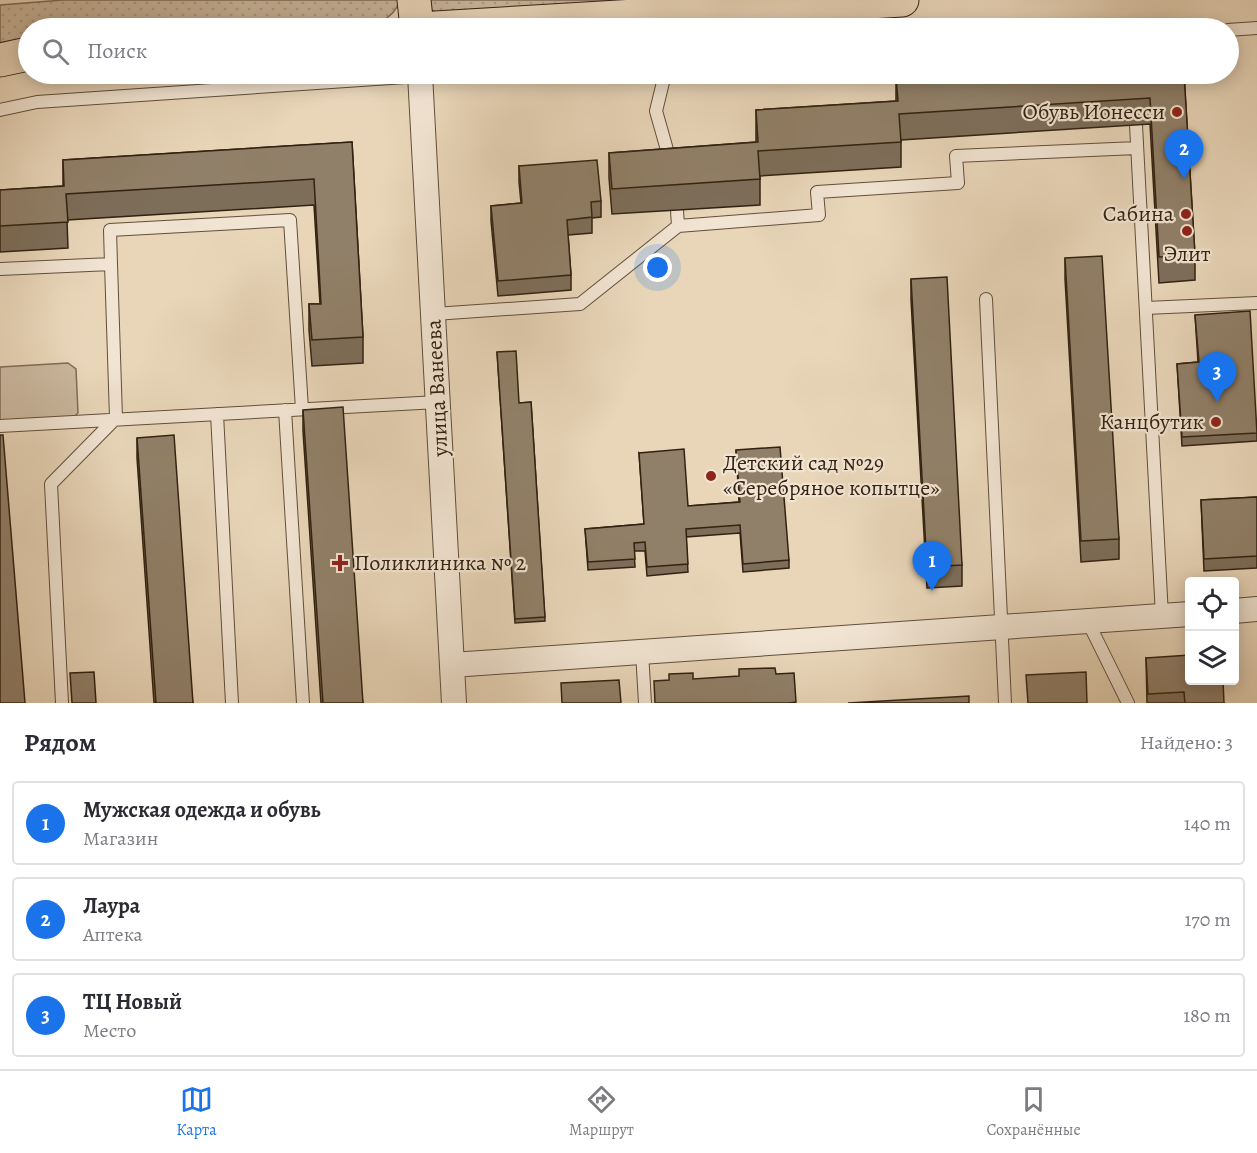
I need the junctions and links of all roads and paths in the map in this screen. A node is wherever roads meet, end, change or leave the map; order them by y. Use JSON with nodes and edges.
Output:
{"nodes":[{"id":1,"x":414,"y":0,"type":"edge"},
{"id":2,"x":902,"y":0,"type":"edge"},
{"id":3,"x":416,"y":18,"type":"edge"},
{"id":4,"x":602,"y":18,"type":"edge"},
{"id":5,"x":1257,"y":28,"type":"edge"},
{"id":6,"x":1239,"y":29,"type":"edge"},
{"id":7,"x":18,"y":56,"type":"edge"},
{"id":8,"x":0,"y":60,"type":"edge"},
{"id":9,"x":292,"y":84,"type":"edge"},
{"id":10,"x":421,"y":84,"type":"edge"},
{"id":11,"x":663,"y":84,"type":"edge"},
{"id":12,"x":0,"y":110,"type":"edge"},
{"id":13,"x":1136,"y":124,"type":"edge"},
{"id":14,"x":1137,"y":148,"type":"junction"},
{"id":15,"x":674,"y":174,"type":"edge"},
{"id":16,"x":677,"y":210,"type":"edge"},
{"id":17,"x":678,"y":226,"type":"junction"},
{"id":18,"x":111,"y":264,"type":"junction"},
{"id":19,"x":0,"y":269,"type":"edge"},
{"id":20,"x":986,"y":299,"type":"dead end"},
{"id":21,"x":1257,"y":303,"type":"edge"},
{"id":22,"x":1146,"y":308,"type":"junction"},
{"id":23,"x":434,"y":314,"type":"junction"},
{"id":24,"x":438,"y":402,"type":"junction"},
{"id":25,"x":302,"y":409,"type":"junction"},
{"id":26,"x":285,"y":410,"type":"junction"},
{"id":27,"x":217,"y":414,"type":"junction"},
{"id":28,"x":116,"y":418,"type":"junction"},
{"id":29,"x":0,"y":426,"type":"edge"},
{"id":30,"x":1257,"y":609,"type":"edge"},
{"id":31,"x":1239,"y":611,"type":"edge"},
{"id":32,"x":1185,"y":614,"type":"edge"},
{"id":33,"x":1162,"y":616,"type":"junction"},
{"id":34,"x":1088,"y":622,"type":"junction"},
{"id":35,"x":1001,"y":627,"type":"junction"},
{"id":36,"x":642,"y":652,"type":"junction"},
{"id":37,"x":452,"y":665,"type":"junction"},
{"id":38,"x":62,"y":703,"type":"edge"},
{"id":39,"x":232,"y":703,"type":"edge"},
{"id":40,"x":303,"y":703,"type":"edge"},
{"id":41,"x":454,"y":703,"type":"edge"},
{"id":42,"x":645,"y":703,"type":"edge"},
{"id":43,"x":1005,"y":703,"type":"edge"},
{"id":44,"x":1128,"y":703,"type":"edge"}],
"edges":[{"from":1,"to":3,"type":"main road"},
{"from":2,"to":4,"type":"main road"},
{"from":5,"to":6,"type":"lane"},
{"from":7,"to":8,"type":"main road"},
{"from":9,"to":12,"type":"lane"},
{"from":10,"to":23,"type":"street","name":"улица Ванеева"},
{"from":11,"to":15,"type":"lane"},
{"from":13,"to":14,"type":"lane"},
{"from":14,"to":17,"type":"lane"},
{"from":14,"to":22,"type":"lane"},
{"from":16,"to":17,"type":"lane"},
{"from":17,"to":23,"type":"lane"},
{"from":18,"to":19,"type":"lane"},
{"from":18,"to":25,"type":"lane"},
{"from":18,"to":28,"type":"lane"},
{"from":20,"to":35,"type":"lane"},
{"from":21,"to":22,"type":"lane"},
{"from":22,"to":33,"type":"lane"},
{"from":23,"to":24,"type":"street","name":"улица Ванеева"},
{"from":24,"to":25,"type":"lane"},
{"from":24,"to":37,"type":"street","name":"улица Ванеева"},
{"from":25,"to":26,"type":"lane"},
{"from":26,"to":27,"type":"lane"},
{"from":26,"to":40,"type":"lane"},
{"from":27,"to":28,"type":"lane"},
{"from":27,"to":39,"type":"lane"},
{"from":28,"to":29,"type":"lane"},
{"from":28,"to":38,"type":"lane"},
{"from":30,"to":31,"type":"street"},
{"from":32,"to":33,"type":"street"},
{"from":33,"to":34,"type":"street"},
{"from":34,"to":35,"type":"street"},
{"from":34,"to":44,"type":"lane"},
{"from":35,"to":36,"type":"street"},
{"from":35,"to":43,"type":"lane"},
{"from":36,"to":37,"type":"street"},
{"from":36,"to":42,"type":"lane"},
{"from":37,"to":41,"type":"street","name":"улица Ванеева"}]}
